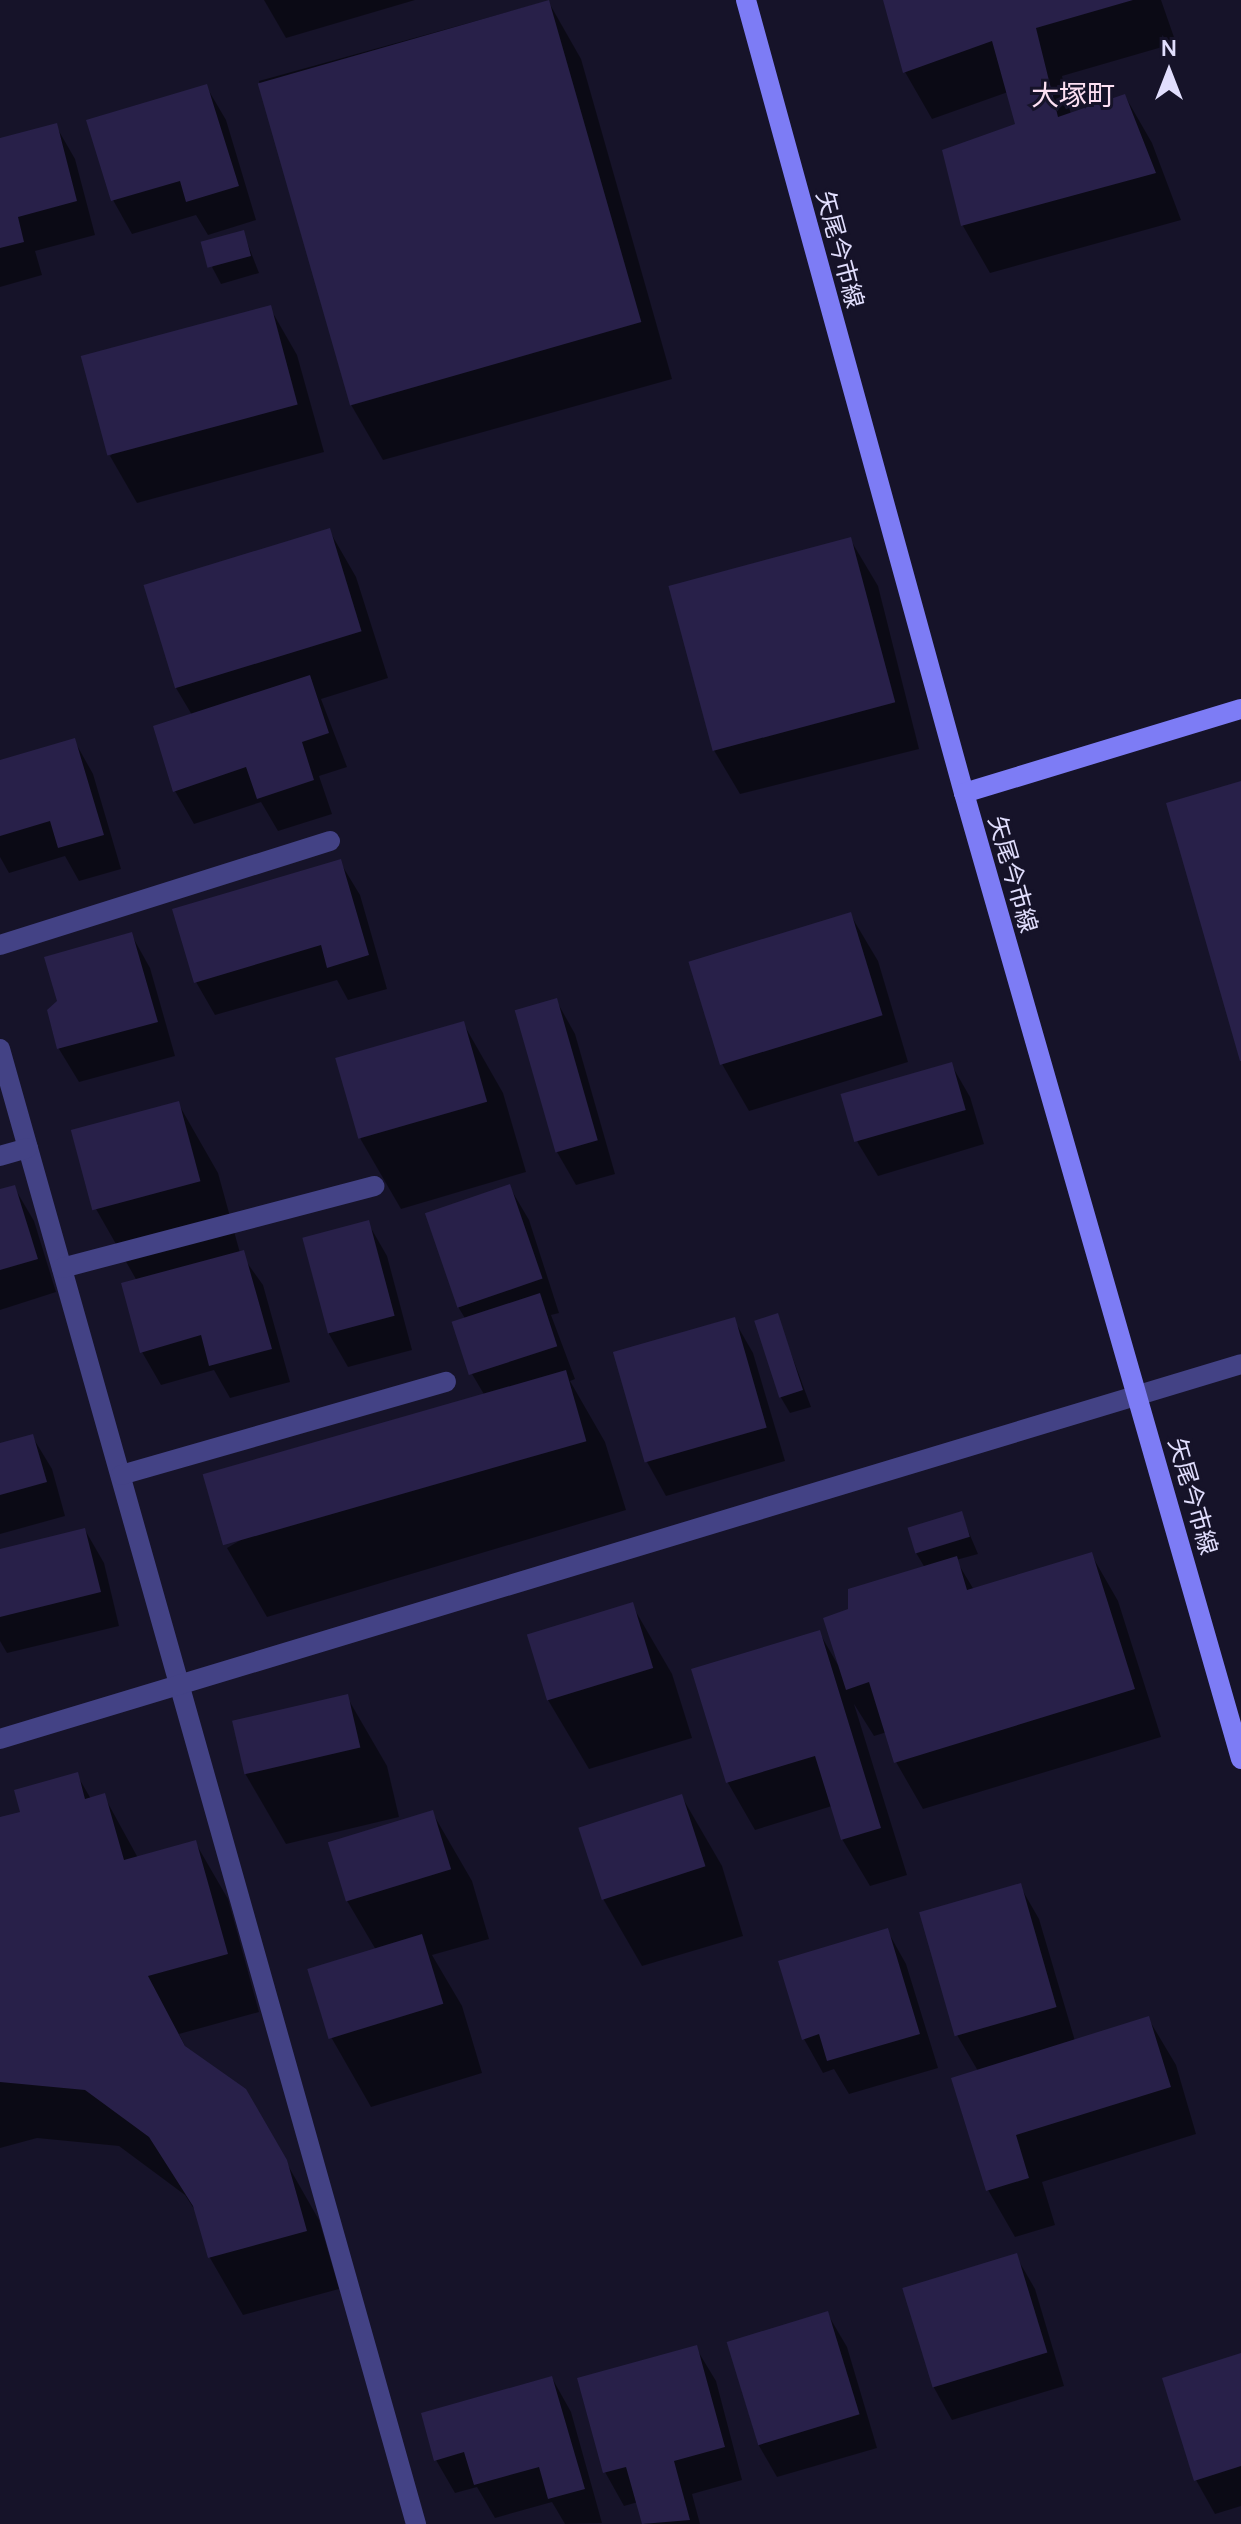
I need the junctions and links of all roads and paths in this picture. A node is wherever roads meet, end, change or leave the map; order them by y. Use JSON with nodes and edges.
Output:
{"nodes":[{"id":1,"x":746,"y":0,"type":"edge"},
{"id":2,"x":1241,"y":709,"type":"edge"},
{"id":3,"x":964,"y":793,"type":"junction"},
{"id":4,"x":330,"y":841,"type":"dead end"},
{"id":5,"x":0,"y":945,"type":"edge"},
{"id":6,"x":0,"y":1049,"type":"edge"},
{"id":7,"x":28,"y":1148,"type":"junction"},
{"id":8,"x":0,"y":1156,"type":"edge"},
{"id":9,"x":374,"y":1186,"type":"dead end"},
{"id":10,"x":62,"y":1268,"type":"junction"},
{"id":11,"x":1241,"y":1364,"type":"edge"},
{"id":12,"x":446,"y":1382,"type":"dead end"},
{"id":13,"x":1138,"y":1394,"type":"junction"},
{"id":14,"x":121,"y":1475,"type":"junction"},
{"id":15,"x":180,"y":1684,"type":"junction"},
{"id":16,"x":0,"y":1739,"type":"edge"},
{"id":17,"x":1241,"y":1759,"type":"edge"},
{"id":18,"x":416,"y":2524,"type":"edge"}],
"edges":[{"from":1,"to":3,"type":"main road","name":"矢尾今市線"},
{"from":2,"to":3,"type":"main road"},
{"from":3,"to":13,"type":"main road","name":"矢尾今市線"},
{"from":4,"to":5,"type":"street"},
{"from":6,"to":7,"type":"street"},
{"from":7,"to":8,"type":"street"},
{"from":7,"to":10,"type":"street"},
{"from":9,"to":10,"type":"street"},
{"from":10,"to":14,"type":"street"},
{"from":11,"to":13,"type":"street"},
{"from":12,"to":14,"type":"street"},
{"from":13,"to":15,"type":"street"},
{"from":13,"to":17,"type":"main road","name":"矢尾今市線"},
{"from":14,"to":15,"type":"street"},
{"from":15,"to":16,"type":"street"},
{"from":15,"to":18,"type":"street"}]}
